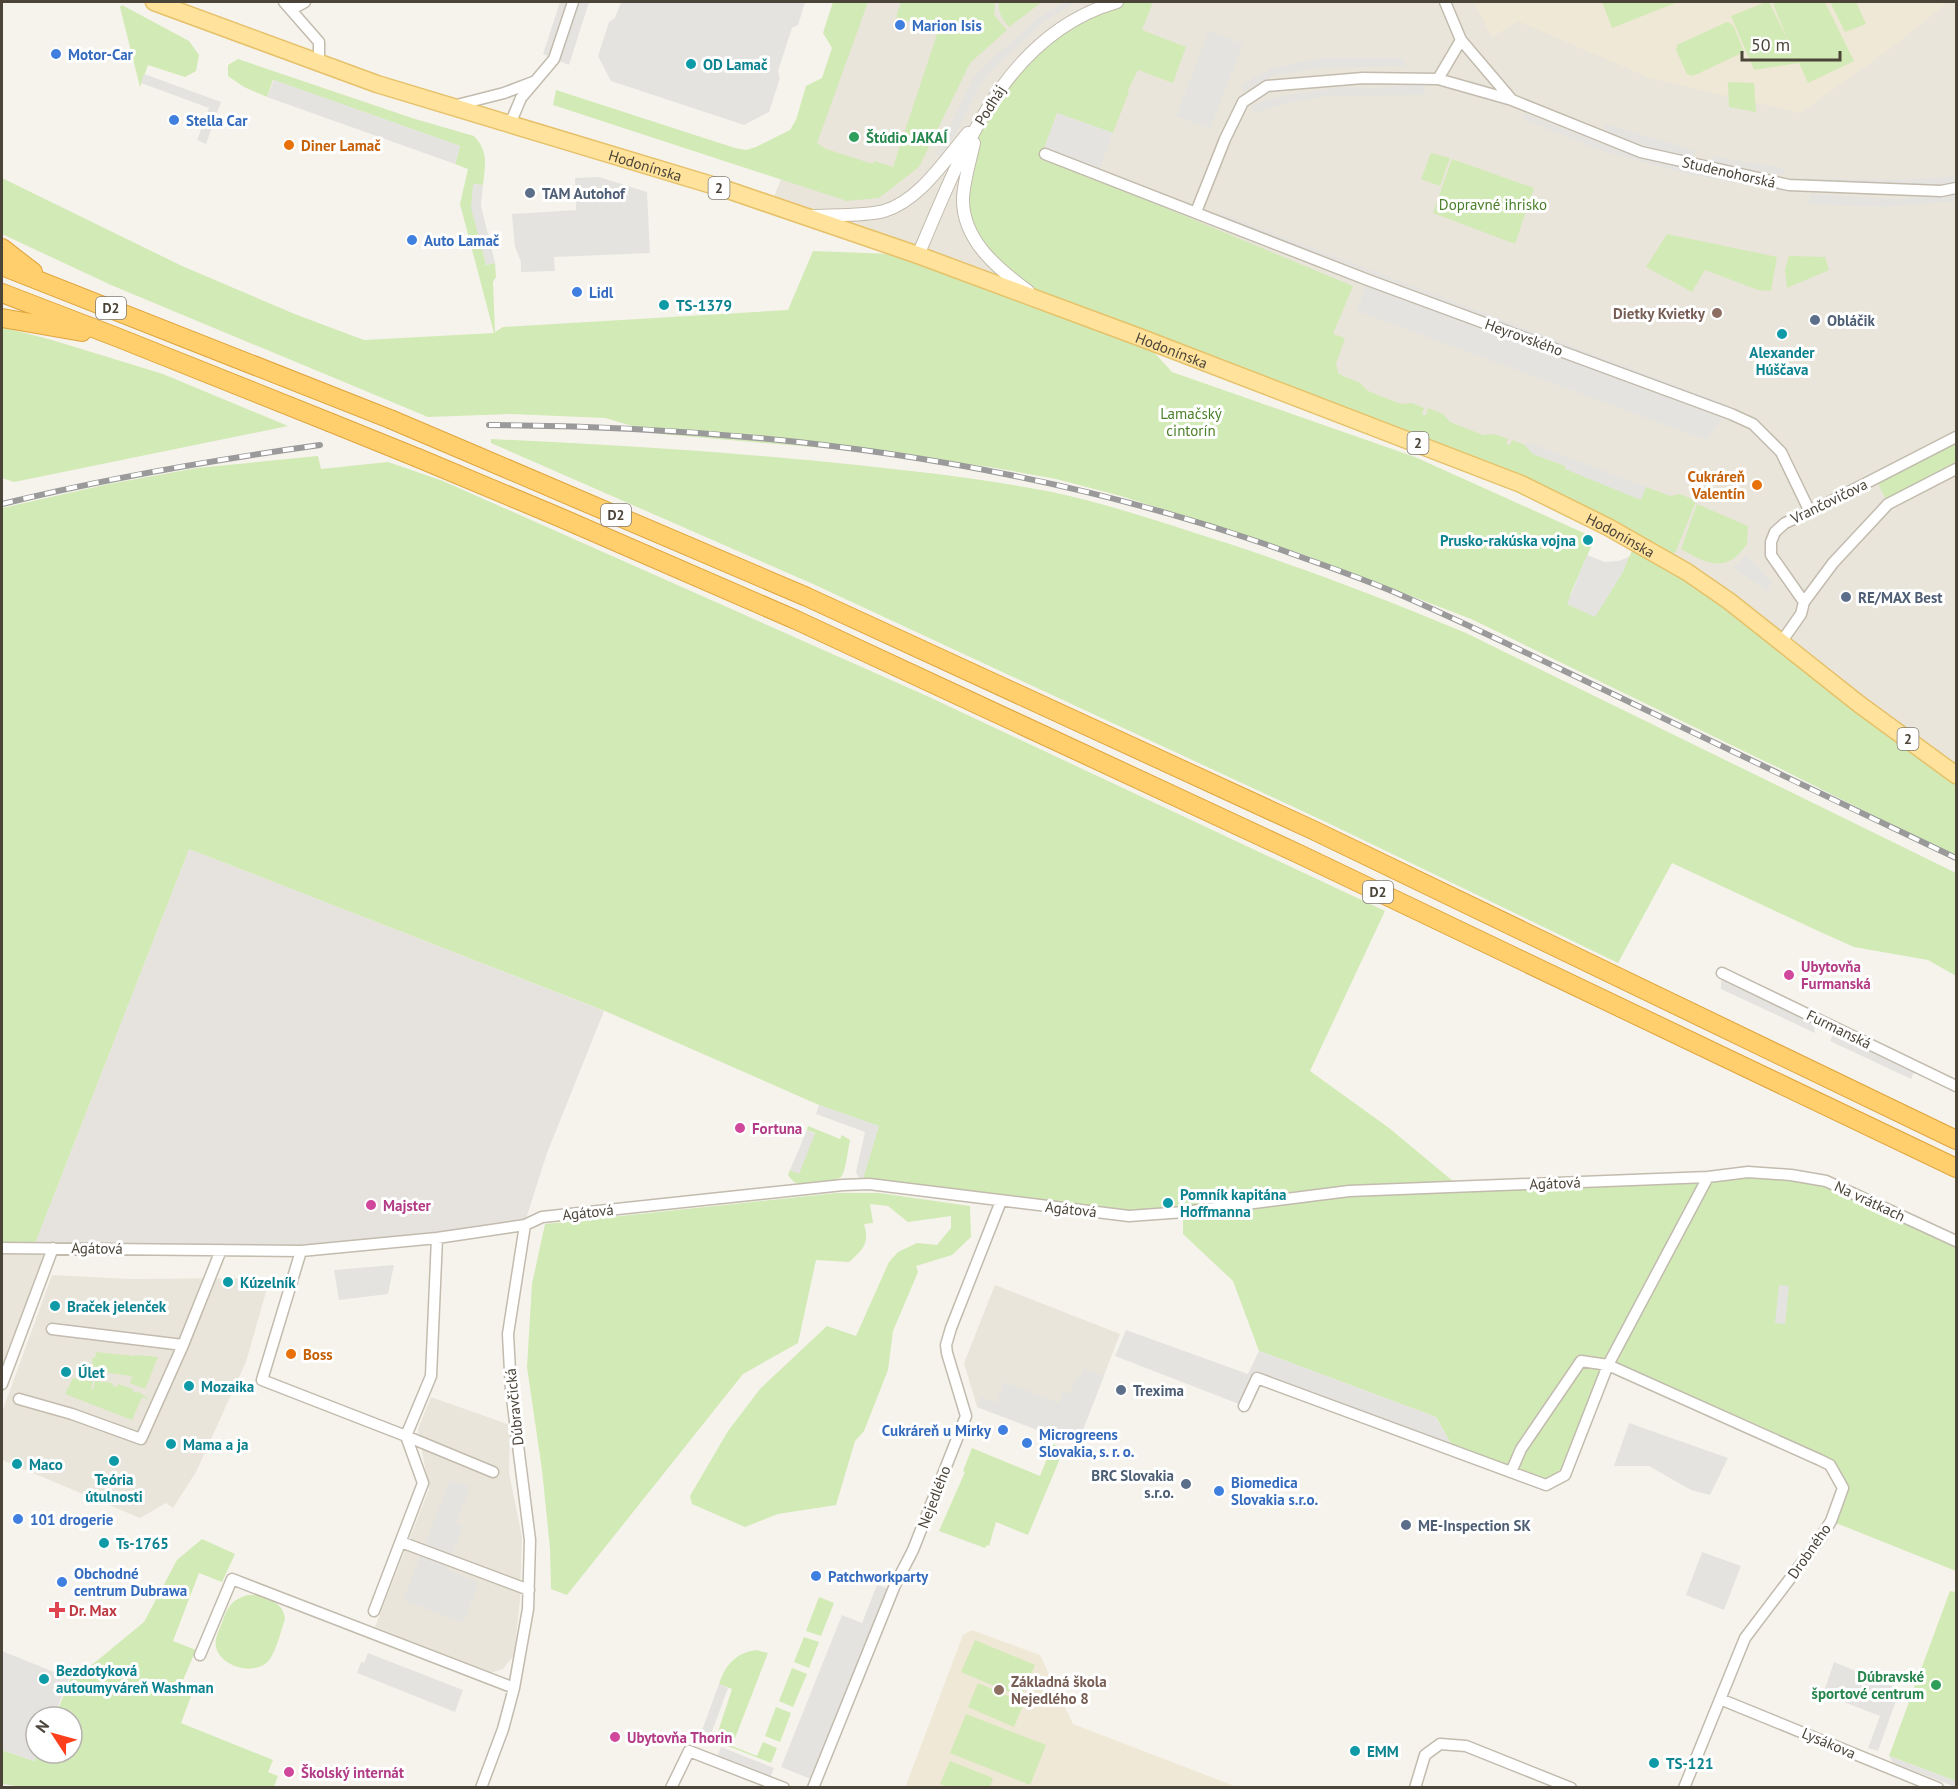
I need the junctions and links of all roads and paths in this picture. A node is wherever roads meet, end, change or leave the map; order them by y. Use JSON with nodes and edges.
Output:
{"nodes":[{"id":1,"x":154,"y":2,"type":"edge"},
{"id":2,"x":305,"y":2,"type":"edge"},
{"id":3,"x":573,"y":2,"type":"edge"},
{"id":4,"x":1117,"y":2,"type":"edge"},
{"id":5,"x":1445,"y":2,"type":"edge"},
{"id":6,"x":288,"y":5,"type":"edge"},
{"id":7,"x":1461,"y":40,"type":"junction"},
{"id":8,"x":320,"y":63,"type":"junction"},
{"id":9,"x":1438,"y":79,"type":"junction"},
{"id":10,"x":536,"y":81,"type":"junction"},
{"id":11,"x":1512,"y":100,"type":"junction"},
{"id":12,"x":451,"y":107,"type":"junction"},
{"id":13,"x":978,"y":121,"type":"junction"},
{"id":14,"x":510,"y":124,"type":"junction"},
{"id":15,"x":1046,"y":154,"type":"dead end"},
{"id":16,"x":1956,"y":188,"type":"edge"},
{"id":17,"x":1196,"y":212,"type":"junction"},
{"id":18,"x":804,"y":216,"type":"junction"},
{"id":19,"x":2,"y":248,"type":"edge"},
{"id":20,"x":918,"y":255,"type":"junction"},
{"id":21,"x":2,"y":266,"type":"edge"},
{"id":22,"x":46,"y":283,"type":"junction"},
{"id":23,"x":2,"y":293,"type":"edge"},
{"id":24,"x":1040,"y":300,"type":"junction"},
{"id":25,"x":2,"y":318,"type":"edge"},
{"id":26,"x":119,"y":338,"type":"junction"},
{"id":27,"x":1956,"y":437,"type":"edge"},
{"id":28,"x":1956,"y":469,"type":"edge"},
{"id":29,"x":1810,"y":512,"type":"junction"},
{"id":30,"x":1804,"y":602,"type":"junction"},
{"id":31,"x":1782,"y":641,"type":"junction"},
{"id":32,"x":1956,"y":774,"type":"edge"},
{"id":33,"x":1722,"y":973,"type":"dead end"},
{"id":34,"x":1956,"y":1086,"type":"edge"},
{"id":35,"x":1956,"y":1140,"type":"edge"},
{"id":36,"x":1956,"y":1168,"type":"edge"},
{"id":37,"x":1708,"y":1177,"type":"junction"},
{"id":38,"x":1000,"y":1201,"type":"junction"},
{"id":39,"x":525,"y":1225,"type":"junction"},
{"id":40,"x":437,"y":1238,"type":"junction"},
{"id":41,"x":1956,"y":1241,"type":"edge"},
{"id":42,"x":2,"y":1248,"type":"edge"},
{"id":43,"x":53,"y":1248,"type":"junction"},
{"id":44,"x":221,"y":1250,"type":"junction"},
{"id":45,"x":301,"y":1251,"type":"junction"},
{"id":46,"x":52,"y":1329,"type":"dead end"},
{"id":47,"x":183,"y":1345,"type":"junction"},
{"id":48,"x":1608,"y":1365,"type":"junction"},
{"id":49,"x":2,"y":1384,"type":"edge"},
{"id":50,"x":19,"y":1399,"type":"dead end"},
{"id":51,"x":1244,"y":1406,"type":"dead end"},
{"id":52,"x":406,"y":1436,"type":"junction"},
{"id":53,"x":493,"y":1472,"type":"dead end"},
{"id":54,"x":1511,"y":1472,"type":"junction"},
{"id":55,"x":401,"y":1542,"type":"junction"},
{"id":56,"x":529,"y":1590,"type":"junction"},
{"id":57,"x":374,"y":1611,"type":"dead end"},
{"id":58,"x":200,"y":1655,"type":"dead end"},
{"id":59,"x":514,"y":1688,"type":"junction"},
{"id":60,"x":1720,"y":1699,"type":"junction"},
{"id":61,"x":481,"y":1788,"type":"edge"},
{"id":62,"x":671,"y":1788,"type":"edge"},
{"id":63,"x":784,"y":1788,"type":"edge"},
{"id":64,"x":813,"y":1788,"type":"edge"},
{"id":65,"x":1415,"y":1788,"type":"edge"},
{"id":66,"x":1571,"y":1788,"type":"edge"},
{"id":67,"x":1684,"y":1788,"type":"edge"},
{"id":68,"x":1938,"y":1788,"type":"edge"}],
"edges":[{"from":1,"to":8,"type":"main road","name":"Hodonínska","number":"2"},
{"from":2,"to":6,"type":"street"},
{"from":3,"to":10,"type":"street"},
{"from":4,"to":13,"type":"street","name":"Podháj"},
{"from":5,"to":7,"type":"street","name":"Studenohorská"},
{"from":6,"to":8,"type":"street"},
{"from":7,"to":9,"type":"street"},
{"from":7,"to":11,"type":"street","name":"Studenohorská"},
{"from":8,"to":12,"type":"main road","name":"Hodonínska","number":"2"},
{"from":9,"to":11,"type":"street","name":"Studenohorská"},
{"from":9,"to":17,"type":"street","name":"Studenohorská"},
{"from":10,"to":12,"type":"street"},
{"from":10,"to":14,"type":"street"},
{"from":11,"to":16,"type":"street","name":"Studenohorská"},
{"from":12,"to":14,"type":"main road","name":"Hodonínska","number":"2"},
{"from":13,"to":18,"type":"street"},
{"from":13,"to":20,"type":"street","name":"Podháj"},
{"from":13,"to":24,"type":"street"},
{"from":14,"to":18,"type":"main road","name":"Hodonínska","number":"2"},
{"from":15,"to":17,"type":"street","name":"Heyrovského"},
{"from":17,"to":29,"type":"street","name":"Heyrovského"},
{"from":18,"to":20,"type":"main road","name":"Hodonínska","number":"2"},
{"from":19,"to":22,"type":"highway"},
{"from":20,"to":24,"type":"main road","name":"Hodonínska","number":"2"},
{"from":21,"to":22,"type":"highway","number":"D2"},
{"from":22,"to":35,"type":"highway","number":"D2","bridge":true},
{"from":23,"to":26,"type":"highway","number":"D2"},
{"from":24,"to":31,"type":"main road","name":"Hodonínska","number":"2"},
{"from":25,"to":26,"type":"highway"},
{"from":26,"to":36,"type":"highway","number":"D2","bridge":true},
{"from":27,"to":29,"type":"street","name":"Vrančovičova"},
{"from":28,"to":30,"type":"street","name":"Vrančovičova"},
{"from":29,"to":30,"type":"street","name":"Vrančovičova"},
{"from":30,"to":31,"type":"street","name":"Vrančovičova"},
{"from":31,"to":32,"type":"main road","name":"Hodonínska","number":"2"},
{"from":33,"to":34,"type":"street","name":"Furmanská"},
{"from":37,"to":38,"type":"street","name":"Agátová"},
{"from":37,"to":41,"type":"street","name":"Na vrátkach"},
{"from":37,"to":48,"type":"street"},
{"from":38,"to":39,"type":"street","name":"Agátová"},
{"from":38,"to":64,"type":"street","name":"Nejedlého"},
{"from":39,"to":40,"type":"street","name":"Agátová"},
{"from":39,"to":56,"type":"street","name":"Dúbravčická"},
{"from":40,"to":45,"type":"street","name":"Agátová"},
{"from":40,"to":52,"type":"street"},
{"from":42,"to":43,"type":"street","name":"Agátová"},
{"from":43,"to":44,"type":"street","name":"Agátová"},
{"from":43,"to":49,"type":"street"},
{"from":44,"to":45,"type":"street","name":"Agátová"},
{"from":44,"to":47,"type":"street"},
{"from":45,"to":52,"type":"street"},
{"from":46,"to":47,"type":"street"},
{"from":47,"to":50,"type":"street"},
{"from":48,"to":54,"type":"street"},
{"from":48,"to":54,"type":"street"},
{"from":48,"to":60,"type":"street","name":"Drobného"},
{"from":51,"to":54,"type":"street"},
{"from":52,"to":53,"type":"street"},
{"from":52,"to":55,"type":"street"},
{"from":55,"to":56,"type":"street"},
{"from":55,"to":57,"type":"street"},
{"from":56,"to":59,"type":"street","name":"Dúbravčická"},
{"from":58,"to":59,"type":"street"},
{"from":59,"to":61,"type":"street","name":"Dúbravčická"},
{"from":60,"to":67,"type":"street","name":"Drobného"},
{"from":60,"to":68,"type":"street","name":"Lysákova"},
{"from":62,"to":63,"type":"street"},
{"from":65,"to":66,"type":"street"}]}
